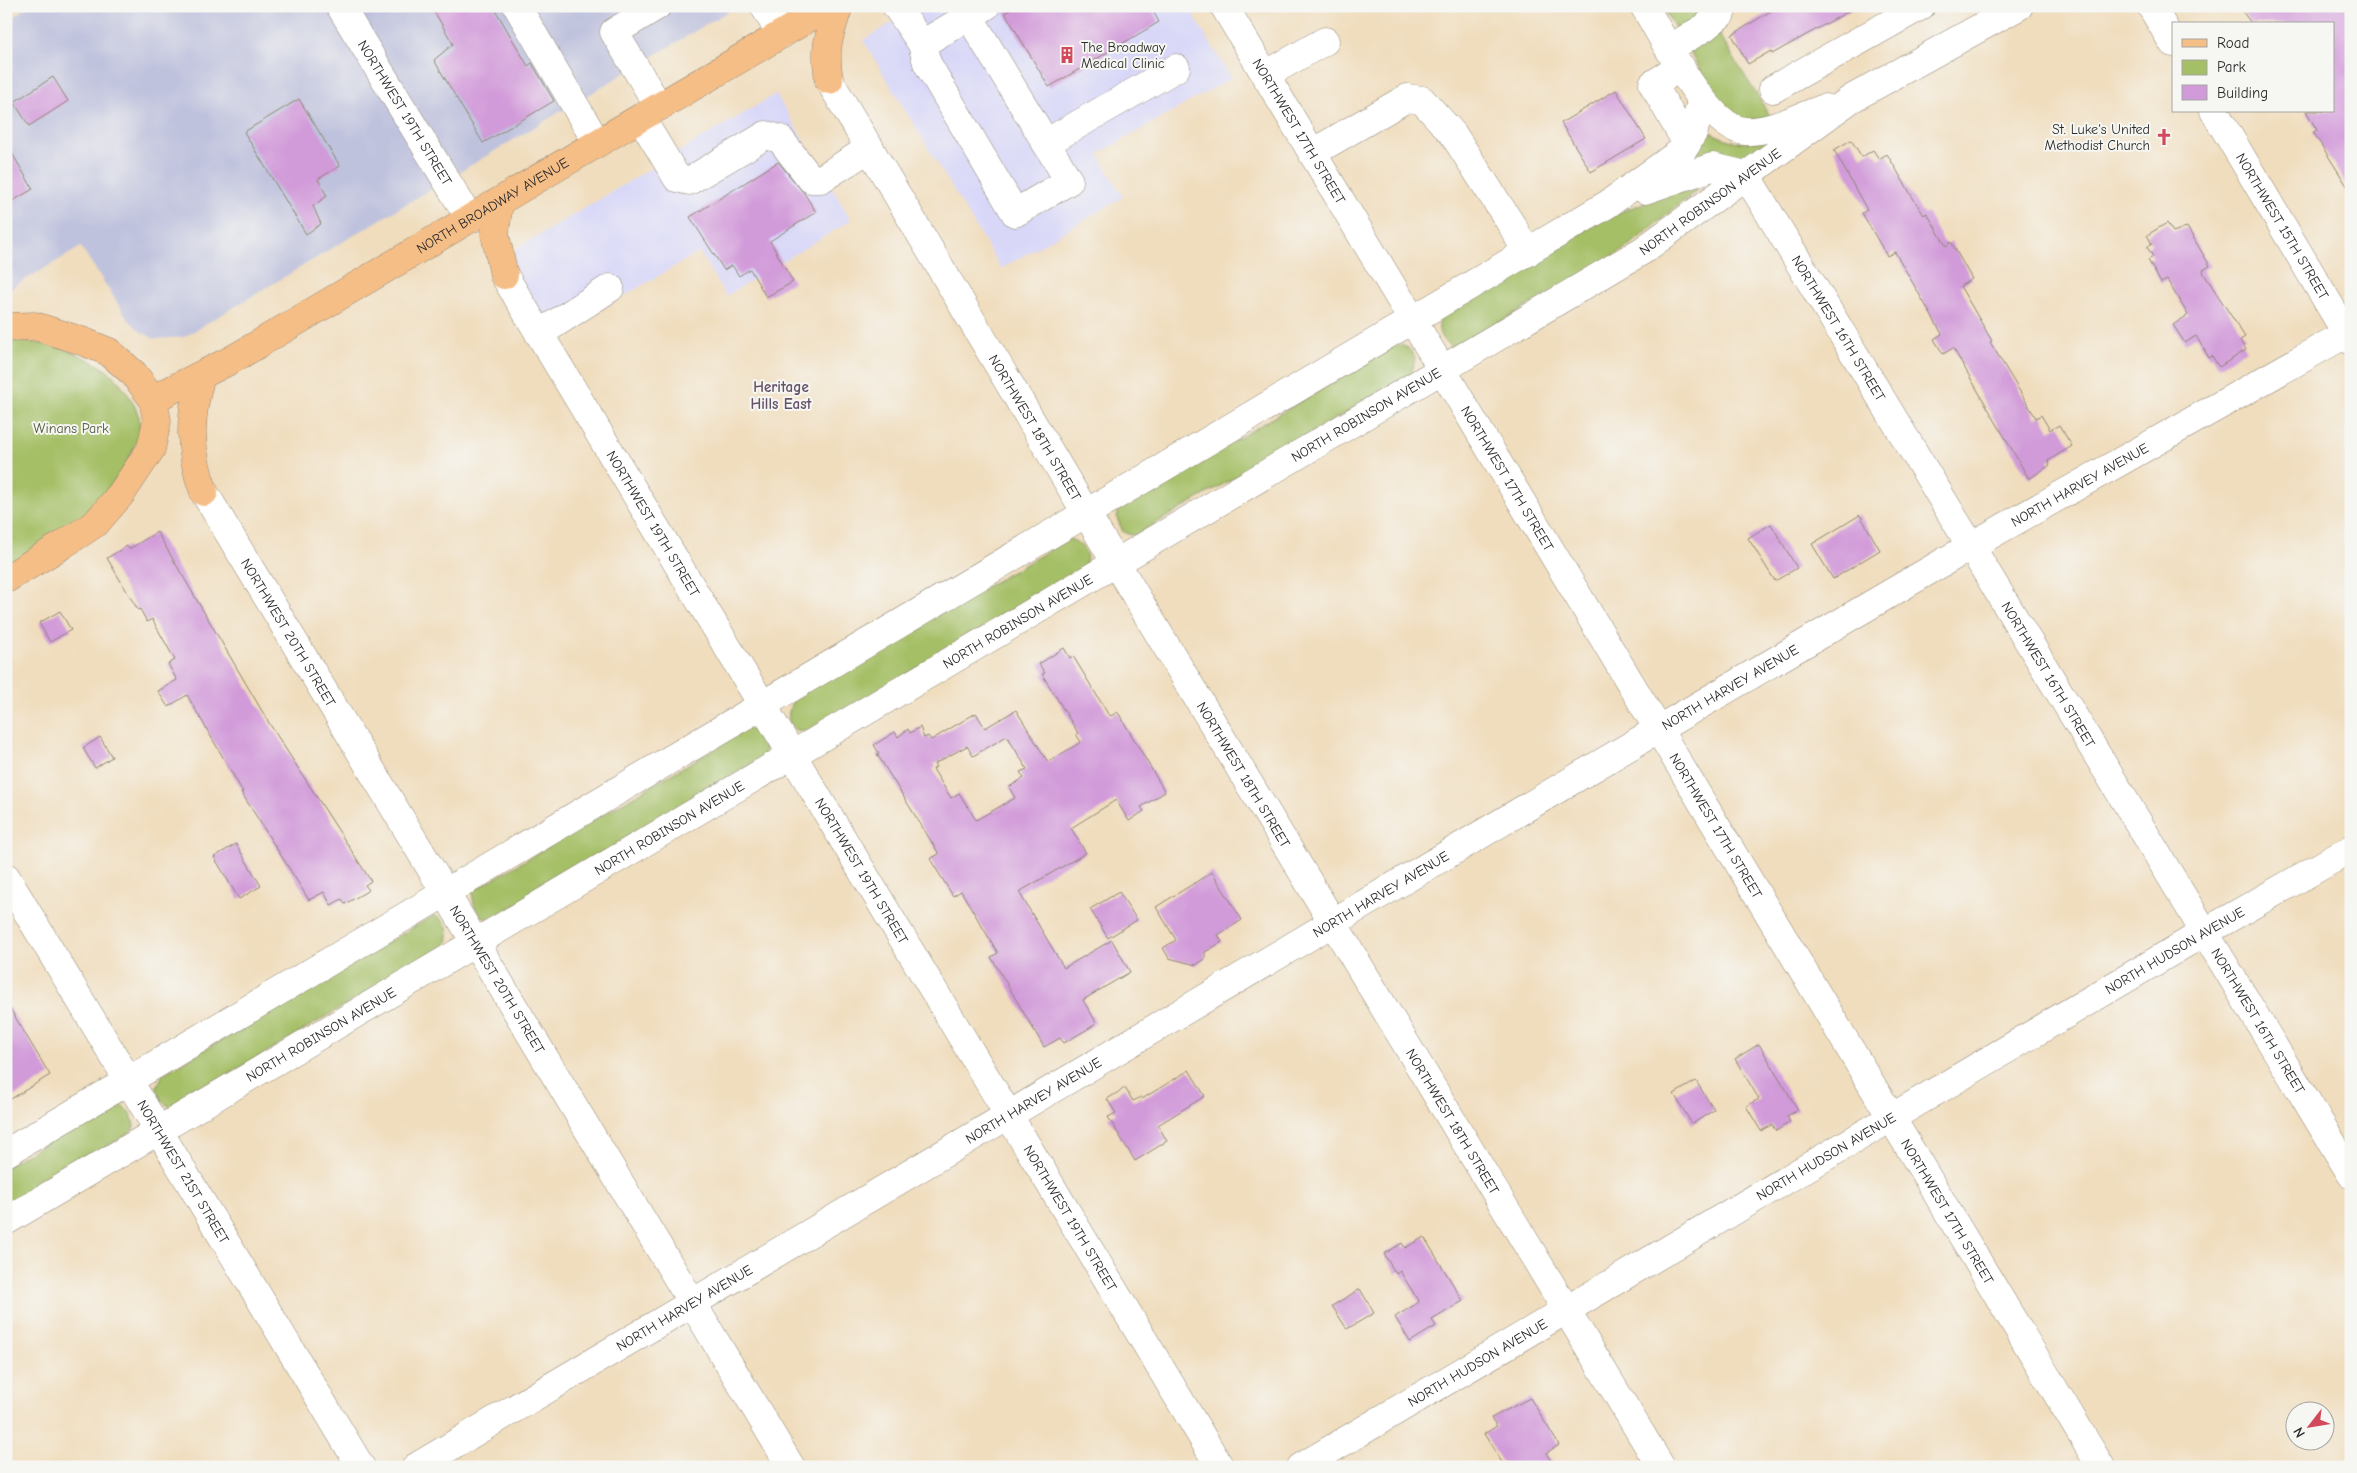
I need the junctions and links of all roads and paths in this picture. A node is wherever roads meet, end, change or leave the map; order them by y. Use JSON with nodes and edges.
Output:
{"nodes":[{"id":1,"x":340,"y":6,"type":"edge"},
{"id":2,"x":517,"y":6,"type":"edge"},
{"id":3,"x":657,"y":6,"type":"edge"},
{"id":4,"x":764,"y":6,"type":"edge"},
{"id":5,"x":829,"y":6,"type":"edge"},
{"id":6,"x":839,"y":6,"type":"edge"},
{"id":7,"x":896,"y":6,"type":"edge"},
{"id":8,"x":1224,"y":6,"type":"edge"},
{"id":9,"x":1644,"y":6,"type":"edge"},
{"id":10,"x":1722,"y":6,"type":"edge"},
{"id":11,"x":1921,"y":6,"type":"edge"},
{"id":12,"x":2020,"y":6,"type":"edge"},
{"id":13,"x":2151,"y":6,"type":"edge"},
{"id":14,"x":978,"y":11,"type":"edge"},
{"id":15,"x":1984,"y":15,"type":"edge"},
{"id":16,"x":781,"y":35,"type":"junction"},
{"id":17,"x":1325,"y":41,"type":"dead end"},
{"id":18,"x":2172,"y":41,"type":"edge"},
{"id":19,"x":922,"y":44,"type":"junction"},
{"id":20,"x":1675,"y":58,"type":"junction"},
{"id":21,"x":1176,"y":68,"type":"dead end"},
{"id":22,"x":1265,"y":75,"type":"junction"},
{"id":23,"x":829,"y":80,"type":"joint"},
{"id":24,"x":1773,"y":89,"type":"dead end"},
{"id":25,"x":1852,"y":99,"type":"junction"},
{"id":26,"x":1701,"y":100,"type":"junction"},
{"id":27,"x":650,"y":112,"type":"junction"},
{"id":28,"x":2215,"y":112,"type":"edge"},
{"id":29,"x":1046,"y":142,"type":"junction"},
{"id":30,"x":597,"y":143,"type":"junction"},
{"id":31,"x":1687,"y":144,"type":"junction"},
{"id":32,"x":870,"y":148,"type":"junction"},
{"id":33,"x":1312,"y":153,"type":"junction"},
{"id":34,"x":1746,"y":175,"type":"junction"},
{"id":35,"x":499,"y":202,"type":"junction"},
{"id":36,"x":1608,"y":204,"type":"junction"},
{"id":37,"x":470,"y":219,"type":"junction"},
{"id":38,"x":1527,"y":253,"type":"junction"},
{"id":39,"x":504,"y":275,"type":"joint"},
{"id":40,"x":610,"y":288,"type":"dead end"},
{"id":41,"x":1412,"y":320,"type":"junction"},
{"id":42,"x":6,"y":327,"type":"edge"},
{"id":43,"x":539,"y":334,"type":"junction"},
{"id":44,"x":2349,"y":335,"type":"edge"},
{"id":45,"x":1442,"y":370,"type":"junction"},
{"id":46,"x":200,"y":375,"type":"junction"},
{"id":47,"x":153,"y":399,"type":"junction"},
{"id":48,"x":204,"y":492,"type":"joint"},
{"id":49,"x":1086,"y":513,"type":"junction"},
{"id":50,"x":1971,"y":546,"type":"junction"},
{"id":51,"x":1116,"y":563,"type":"junction"},
{"id":52,"x":6,"y":579,"type":"edge"},
{"id":53,"x":761,"y":705,"type":"junction"},
{"id":54,"x":1657,"y":730,"type":"junction"},
{"id":55,"x":792,"y":755,"type":"junction"},
{"id":56,"x":2351,"y":849,"type":"edge"},
{"id":57,"x":6,"y":877,"type":"edge"},
{"id":58,"x":445,"y":892,"type":"junction"},
{"id":59,"x":1334,"y":923,"type":"junction"},
{"id":60,"x":2205,"y":932,"type":"junction"},
{"id":61,"x":475,"y":942,"type":"junction"},
{"id":62,"x":128,"y":1080,"type":"junction"},
{"id":63,"x":1008,"y":1115,"type":"junction"},
{"id":64,"x":1891,"y":1118,"type":"junction"},
{"id":65,"x":159,"y":1131,"type":"junction"},
{"id":66,"x":6,"y":1153,"type":"edge"},
{"id":67,"x":2351,"y":1174,"type":"edge"},
{"id":68,"x":6,"y":1221,"type":"edge"},
{"id":69,"x":692,"y":1303,"type":"junction"},
{"id":70,"x":1567,"y":1310,"type":"junction"},
{"id":71,"x":361,"y":1467,"type":"edge"},
{"id":72,"x":416,"y":1467,"type":"edge"},
{"id":73,"x":791,"y":1467,"type":"edge"},
{"id":74,"x":1220,"y":1467,"type":"edge"},
{"id":75,"x":1302,"y":1467,"type":"edge"},
{"id":76,"x":1660,"y":1467,"type":"edge"},
{"id":77,"x":2101,"y":1467,"type":"edge"}],
"edges":[{"from":1,"to":37,"type":"street","name":"NORTHWEST 19TH STREET"},
{"from":2,"to":30,"type":"street"},
{"from":3,"to":27,"type":"street"},
{"from":4,"to":16,"type":"street"},
{"from":5,"to":16,"type":"main road","name":"NORTH BROADWAY AVENUE"},
{"from":6,"to":23,"type":"main road"},
{"from":7,"to":19,"type":"street"},
{"from":8,"to":22,"type":"street","name":"NORTHWEST 17TH STREET"},
{"from":9,"to":20,"type":"street"},
{"from":10,"to":20,"type":"street"},
{"from":11,"to":24,"type":"street"},
{"from":12,"to":15,"type":"street","name":"NORTH ROBINSON AVENUE"},
{"from":13,"to":18,"type":"street"},
{"from":14,"to":19,"type":"street"},
{"from":14,"to":29,"type":"street"},
{"from":15,"to":25,"type":"street","name":"NORTH ROBINSON AVENUE"},
{"from":16,"to":27,"type":"main road","name":"NORTH BROADWAY AVENUE"},
{"from":17,"to":22,"type":"street"},
{"from":19,"to":29,"type":"street"},
{"from":20,"to":26,"type":"street"},
{"from":20,"to":31,"type":"street"},
{"from":21,"to":29,"type":"street"},
{"from":22,"to":33,"type":"street","name":"NORTHWEST 17TH STREET"},
{"from":23,"to":32,"type":"street","name":"NORTHWEST 18TH STREET"},
{"from":25,"to":26,"type":"street"},
{"from":25,"to":34,"type":"street","name":"NORTH ROBINSON AVENUE"},
{"from":26,"to":31,"type":"street"},
{"from":27,"to":30,"type":"main road","name":"NORTH BROADWAY AVENUE"},
{"from":27,"to":32,"type":"street"},
{"from":28,"to":44,"type":"street","name":"NORTHWEST 15TH STREET"},
{"from":30,"to":35,"type":"main road","name":"NORTH BROADWAY AVENUE"},
{"from":31,"to":36,"type":"street"},
{"from":32,"to":49,"type":"street","name":"NORTHWEST 18TH STREET"},
{"from":33,"to":38,"type":"street"},
{"from":33,"to":41,"type":"street","name":"NORTHWEST 17TH STREET"},
{"from":34,"to":36,"type":"street"},
{"from":34,"to":45,"type":"street","name":"NORTH ROBINSON AVENUE"},
{"from":34,"to":50,"type":"street","name":"NORTHWEST 16TH STREET"},
{"from":35,"to":37,"type":"main road","name":"NORTH BROADWAY AVENUE"},
{"from":35,"to":39,"type":"main road"},
{"from":36,"to":38,"type":"street"},
{"from":37,"to":46,"type":"main road","name":"NORTH BROADWAY AVENUE"},
{"from":38,"to":41,"type":"street"},
{"from":39,"to":43,"type":"street","name":"NORTHWEST 19TH STREET"},
{"from":40,"to":43,"type":"street"},
{"from":41,"to":45,"type":"street","name":"NORTHWEST 17TH STREET"},
{"from":41,"to":49,"type":"street"},
{"from":42,"to":47,"type":"main road"},
{"from":43,"to":53,"type":"street","name":"NORTHWEST 19TH STREET"},
{"from":44,"to":50,"type":"street","name":"NORTH HARVEY AVENUE"},
{"from":45,"to":51,"type":"street","name":"NORTH ROBINSON AVENUE"},
{"from":45,"to":54,"type":"street","name":"NORTHWEST 17TH STREET"},
{"from":46,"to":47,"type":"main road","name":"NORTH BROADWAY AVENUE"},
{"from":46,"to":48,"type":"main road"},
{"from":47,"to":52,"type":"main road"},
{"from":48,"to":58,"type":"street","name":"NORTHWEST 20TH STREET"},
{"from":49,"to":51,"type":"street","name":"NORTHWEST 18TH STREET"},
{"from":49,"to":53,"type":"street"},
{"from":50,"to":54,"type":"street","name":"NORTH HARVEY AVENUE"},
{"from":50,"to":60,"type":"street","name":"NORTHWEST 16TH STREET"},
{"from":51,"to":55,"type":"street","name":"NORTH ROBINSON AVENUE"},
{"from":51,"to":59,"type":"street","name":"NORTHWEST 18TH STREET"},
{"from":53,"to":55,"type":"street","name":"NORTHWEST 19TH STREET"},
{"from":53,"to":58,"type":"street"},
{"from":54,"to":59,"type":"street","name":"NORTH HARVEY AVENUE"},
{"from":54,"to":64,"type":"street","name":"NORTHWEST 17TH STREET"},
{"from":55,"to":61,"type":"street","name":"NORTH ROBINSON AVENUE"},
{"from":55,"to":63,"type":"street","name":"NORTHWEST 19TH STREET"},
{"from":56,"to":60,"type":"street","name":"NORTH HUDSON AVENUE"},
{"from":57,"to":62,"type":"street","name":"NORTHWEST 21ST STREET"},
{"from":58,"to":61,"type":"street","name":"NORTHWEST 20TH STREET"},
{"from":58,"to":62,"type":"street"},
{"from":59,"to":63,"type":"street","name":"NORTH HARVEY AVENUE"},
{"from":59,"to":70,"type":"street","name":"NORTHWEST 18TH STREET"},
{"from":60,"to":64,"type":"street","name":"NORTH HUDSON AVENUE"},
{"from":60,"to":67,"type":"street","name":"NORTHWEST 16TH STREET"},
{"from":61,"to":65,"type":"street","name":"NORTH ROBINSON AVENUE"},
{"from":61,"to":69,"type":"street","name":"NORTHWEST 20TH STREET"},
{"from":62,"to":65,"type":"street","name":"NORTHWEST 21ST STREET"},
{"from":62,"to":66,"type":"street"},
{"from":63,"to":69,"type":"street","name":"NORTH HARVEY AVENUE"},
{"from":63,"to":74,"type":"street","name":"NORTHWEST 19TH STREET"},
{"from":64,"to":70,"type":"street","name":"NORTH HUDSON AVENUE"},
{"from":64,"to":77,"type":"street","name":"NORTHWEST 17TH STREET"},
{"from":65,"to":68,"type":"street","name":"NORTH ROBINSON AVENUE"},
{"from":65,"to":71,"type":"street","name":"NORTHWEST 21ST STREET"},
{"from":69,"to":72,"type":"street","name":"NORTH HARVEY AVENUE"},
{"from":69,"to":73,"type":"street","name":"NORTHWEST 20TH STREET"},
{"from":70,"to":75,"type":"street","name":"NORTH HUDSON AVENUE"},
{"from":70,"to":76,"type":"street","name":"NORTHWEST 18TH STREET"}]}
